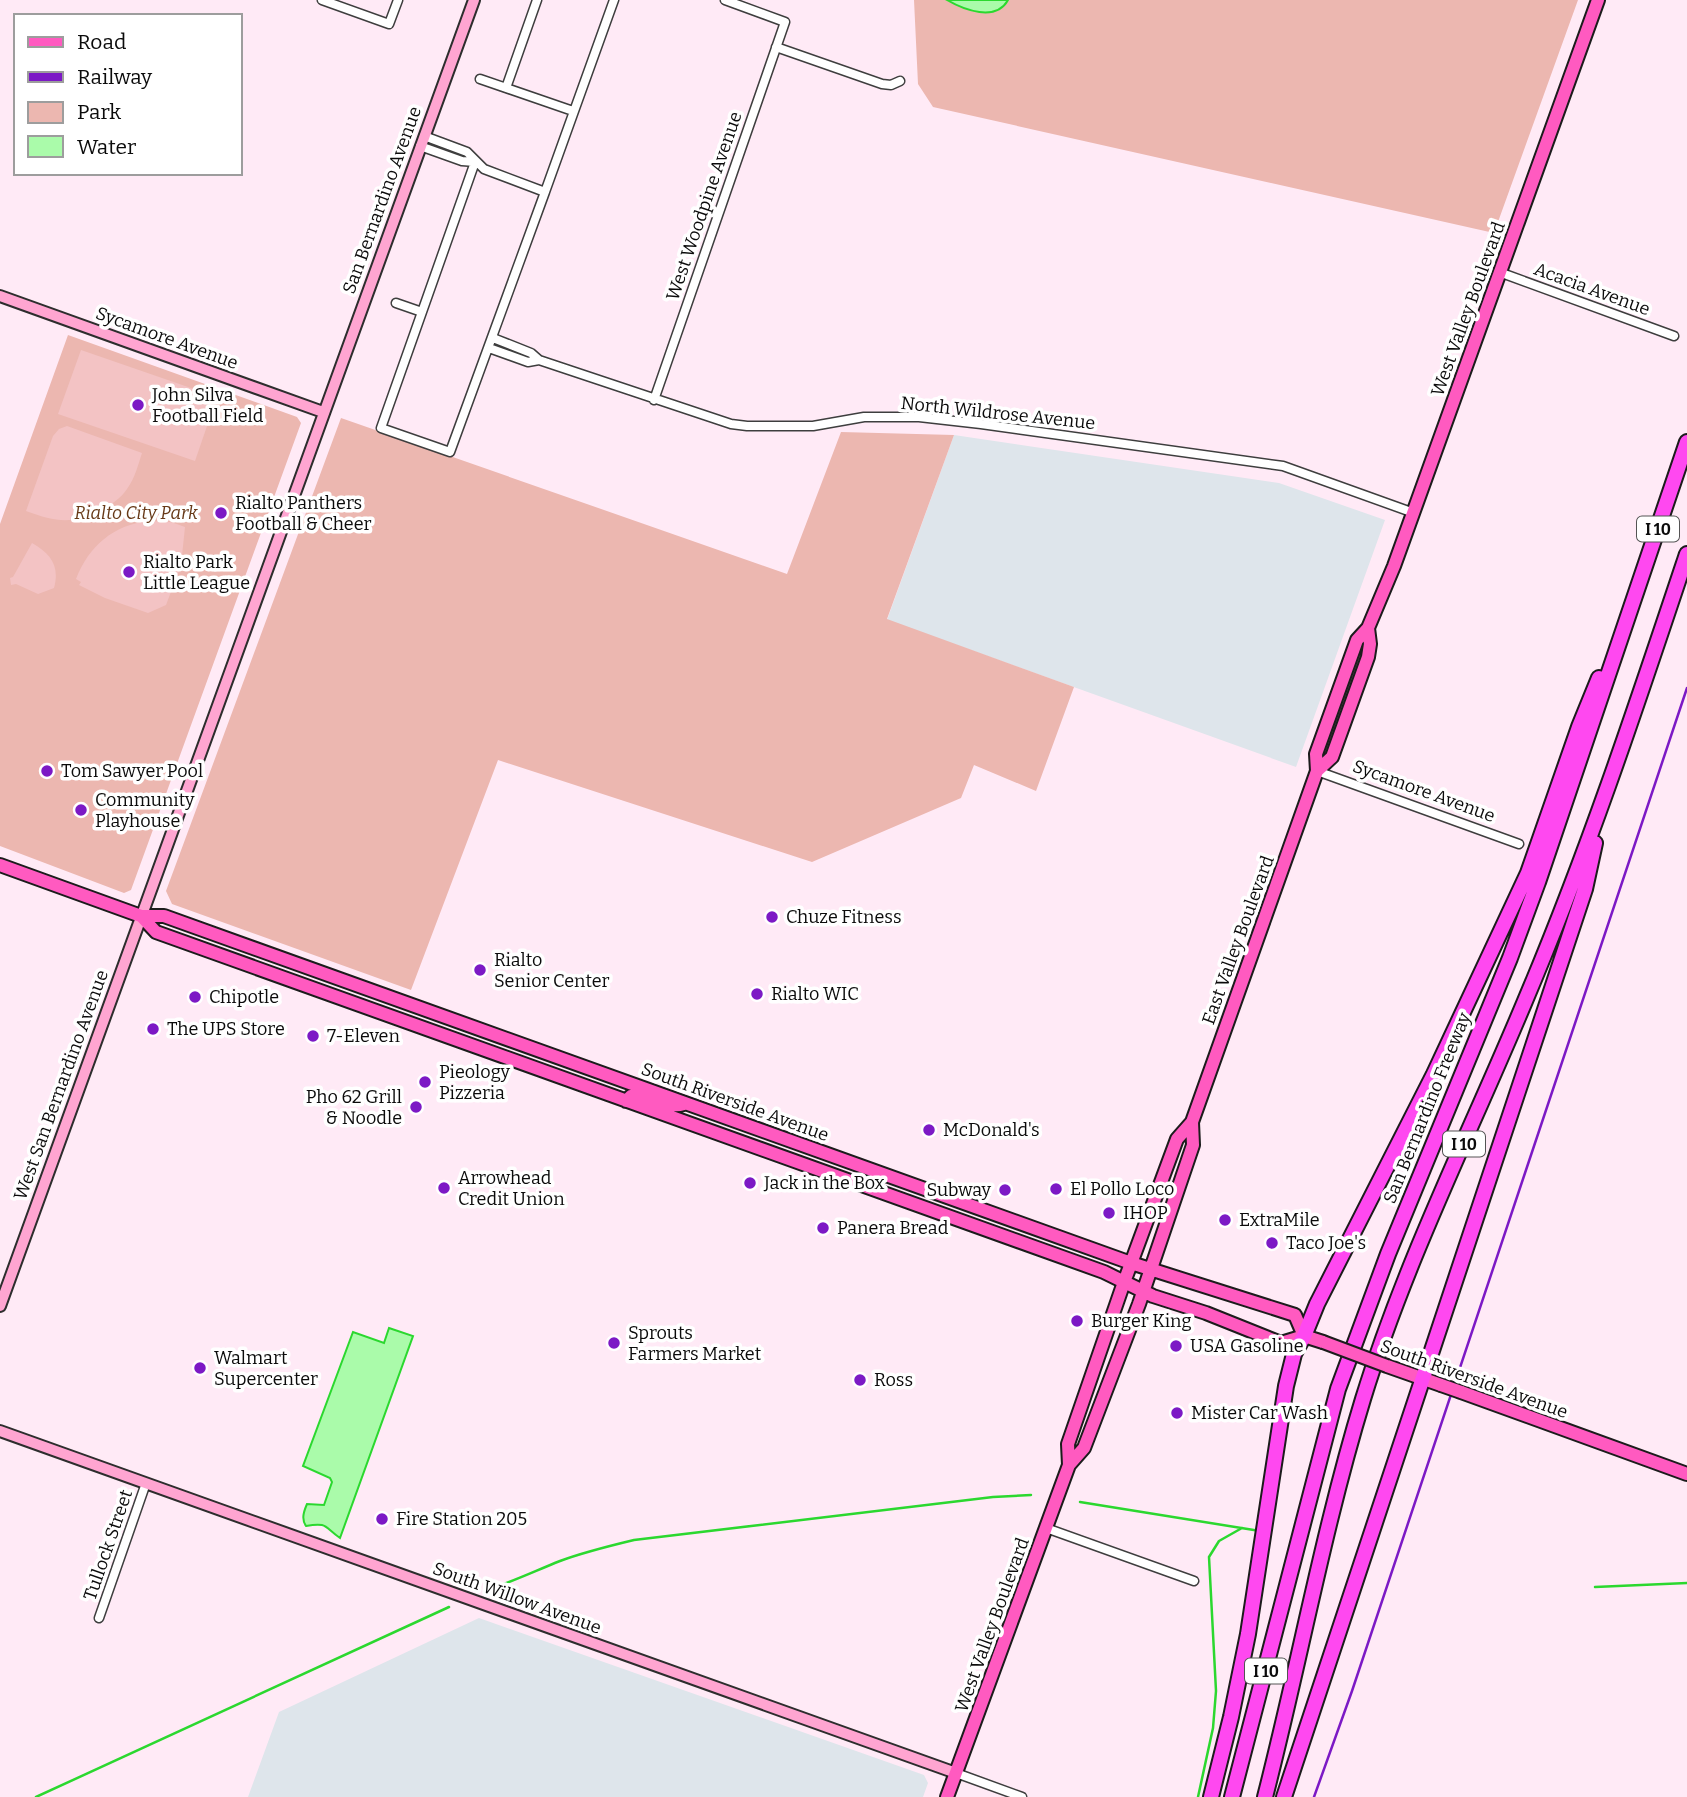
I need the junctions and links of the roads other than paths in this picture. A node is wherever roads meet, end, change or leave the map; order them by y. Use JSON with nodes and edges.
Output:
{"nodes":[{"id":1,"x":321,"y":0,"type":"edge"},
{"id":2,"x":398,"y":0,"type":"edge"},
{"id":3,"x":474,"y":0,"type":"edge"},
{"id":4,"x":537,"y":0,"type":"edge"},
{"id":5,"x":614,"y":0,"type":"edge"},
{"id":6,"x":725,"y":0,"type":"edge"},
{"id":7,"x":1598,"y":0,"type":"edge"},
{"id":8,"x":776,"y":47,"type":"junction"},
{"id":9,"x":480,"y":79,"type":"dead end"},
{"id":10,"x":900,"y":81,"type":"dead end"},
{"id":11,"x":506,"y":88,"type":"junction"},
{"id":12,"x":573,"y":111,"type":"junction"},
{"id":13,"x":422,"y":141,"type":"junction"},
{"id":14,"x":475,"y":162,"type":"junction"},
{"id":15,"x":545,"y":192,"type":"junction"},
{"id":16,"x":1499,"y":272,"type":"junction"},
{"id":17,"x":0,"y":296,"type":"edge"},
{"id":18,"x":396,"y":303,"type":"dead end"},
{"id":19,"x":422,"y":312,"type":"junction"},
{"id":20,"x":1674,"y":336,"type":"dead end"},
{"id":21,"x":492,"y":338,"type":"junction"},
{"id":22,"x":489,"y":348,"type":"junction"},
{"id":23,"x":539,"y":360,"type":"junction"},
{"id":24,"x":654,"y":400,"type":"junction"},
{"id":25,"x":323,"y":412,"type":"junction"},
{"id":26,"x":1687,"y":442,"type":"edge"},
{"id":27,"x":1414,"y":513,"type":"junction"},
{"id":28,"x":1687,"y":554,"type":"edge"},
{"id":29,"x":1629,"y":617,"type":"junction"},
{"id":30,"x":1317,"y":771,"type":"junction"},
{"id":31,"x":1604,"y":801,"type":"junction"},
{"id":32,"x":1519,"y":844,"type":"dead end"},
{"id":33,"x":0,"y":865,"type":"edge"},
{"id":34,"x":141,"y":916,"type":"junction"},
{"id":35,"x":626,"y":1101,"type":"junction"},
{"id":36,"x":688,"y":1103,"type":"junction"},
{"id":37,"x":1192,"y":1122,"type":"junction"},
{"id":38,"x":1128,"y":1272,"type":"junction"},
{"id":39,"x":1149,"y":1273,"type":"junction"},
{"id":40,"x":1143,"y":1291,"type":"junction"},
{"id":41,"x":0,"y":1306,"type":"edge"},
{"id":42,"x":1304,"y":1336,"type":"junction"},
{"id":43,"x":1422,"y":1378,"type":"junction"},
{"id":44,"x":0,"y":1431,"type":"edge"},
{"id":45,"x":1069,"y":1465,"type":"junction"},
{"id":46,"x":1687,"y":1474,"type":"edge"},
{"id":47,"x":146,"y":1483,"type":"junction"},
{"id":48,"x":1046,"y":1528,"type":"junction"},
{"id":49,"x":1194,"y":1581,"type":"dead end"},
{"id":50,"x":99,"y":1618,"type":"dead end"},
{"id":51,"x":956,"y":1773,"type":"junction"},
{"id":52,"x":947,"y":1797,"type":"edge"},
{"id":53,"x":1022,"y":1797,"type":"edge"},
{"id":54,"x":1211,"y":1797,"type":"edge"},
{"id":55,"x":1232,"y":1797,"type":"edge"},
{"id":56,"x":1265,"y":1797,"type":"edge"},
{"id":57,"x":1284,"y":1797,"type":"edge"}],
"edges":[{"from":1,"to":2,"type":"street"},
{"from":3,"to":13,"type":"main road","name":"San Bernardino Avenue"},
{"from":4,"to":11,"type":"street"},
{"from":5,"to":12,"type":"street"},
{"from":6,"to":8,"type":"street","name":"West Woodpine Avenue"},
{"from":7,"to":16,"type":"main road","name":"West Valley Boulevard"},
{"from":8,"to":10,"type":"street"},
{"from":8,"to":24,"type":"street","name":"West Woodpine Avenue"},
{"from":9,"to":11,"type":"street"},
{"from":11,"to":12,"type":"street"},
{"from":12,"to":15,"type":"street"},
{"from":13,"to":14,"type":"street"},
{"from":13,"to":25,"type":"main road","name":"San Bernardino Avenue"},
{"from":14,"to":15,"type":"street"},
{"from":14,"to":19,"type":"street"},
{"from":15,"to":21,"type":"street"},
{"from":16,"to":20,"type":"street","name":"Acacia Avenue"},
{"from":16,"to":27,"type":"main road","name":"West Valley Boulevard"},
{"from":17,"to":25,"type":"main road","name":"Sycamore Avenue"},
{"from":18,"to":19,"type":"street"},
{"from":19,"to":22,"type":"street"},
{"from":21,"to":22,"type":"street"},
{"from":21,"to":23,"type":"street","name":"North Wildrose Avenue"},
{"from":22,"to":23,"type":"street","name":"North Wildrose Avenue"},
{"from":23,"to":24,"type":"street","name":"North Wildrose Avenue"},
{"from":24,"to":27,"type":"street","name":"North Wildrose Avenue"},
{"from":25,"to":34,"type":"main road","name":"San Bernardino Avenue"},
{"from":26,"to":29,"type":"highway","name":"San Bernardino Freeway","number":"I 10"},
{"from":27,"to":30,"type":"main road","name":"West Valley Boulevard"},
{"from":28,"to":31,"type":"highway","number":"I 10"},
{"from":29,"to":42,"type":"highway"},
{"from":29,"to":55,"type":"highway","name":"San Bernardino Freeway","number":"I 10"},
{"from":30,"to":32,"type":"street","name":"Sycamore Avenue"},
{"from":30,"to":37,"type":"main road","name":"East Valley Boulevard"},
{"from":31,"to":43,"type":"highway"},
{"from":31,"to":56,"type":"highway","number":"I 10"},
{"from":33,"to":34,"type":"main road","name":"South Riverside Avenue"},
{"from":34,"to":35,"type":"main road","name":"South Riverside Avenue"},
{"from":34,"to":36,"type":"main road","name":"South Riverside Avenue"},
{"from":34,"to":41,"type":"main road","name":"West San Bernardino Avenue"},
{"from":35,"to":36,"type":"main road"},
{"from":35,"to":38,"type":"main road","name":"South Riverside Avenue"},
{"from":36,"to":38,"type":"main road","name":"South Riverside Avenue"},
{"from":37,"to":38,"type":"main road","name":"East Valley Boulevard"},
{"from":37,"to":39,"type":"main road","name":"East Valley Boulevard"},
{"from":38,"to":39,"type":"main road","name":"South Riverside Avenue"},
{"from":38,"to":40,"type":"main road","name":"South Riverside Avenue"},
{"from":38,"to":45,"type":"main road","name":"West Valley Boulevard"},
{"from":39,"to":40,"type":"main road","name":"West Valley Boulevard"},
{"from":39,"to":42,"type":"main road","name":"South Riverside Avenue"},
{"from":40,"to":42,"type":"main road","name":"South Riverside Avenue"},
{"from":40,"to":45,"type":"main road","name":"West Valley Boulevard"},
{"from":42,"to":43,"type":"main road","name":"South Riverside Avenue","bridge":true},
{"from":42,"to":54,"type":"highway"},
{"from":43,"to":46,"type":"main road","name":"South Riverside Avenue","bridge":true},
{"from":43,"to":57,"type":"highway"},
{"from":44,"to":47,"type":"main road","name":"South Willow Avenue"},
{"from":45,"to":48,"type":"main road","name":"West Valley Boulevard"},
{"from":47,"to":50,"type":"street","name":"Tullock Street"},
{"from":47,"to":51,"type":"main road","name":"South Willow Avenue"},
{"from":48,"to":49,"type":"street"},
{"from":48,"to":51,"type":"main road","name":"West Valley Boulevard"},
{"from":51,"to":52,"type":"main road","name":"West Valley Boulevard"},
{"from":51,"to":53,"type":"street","name":"South Willow Avenue"}]}
